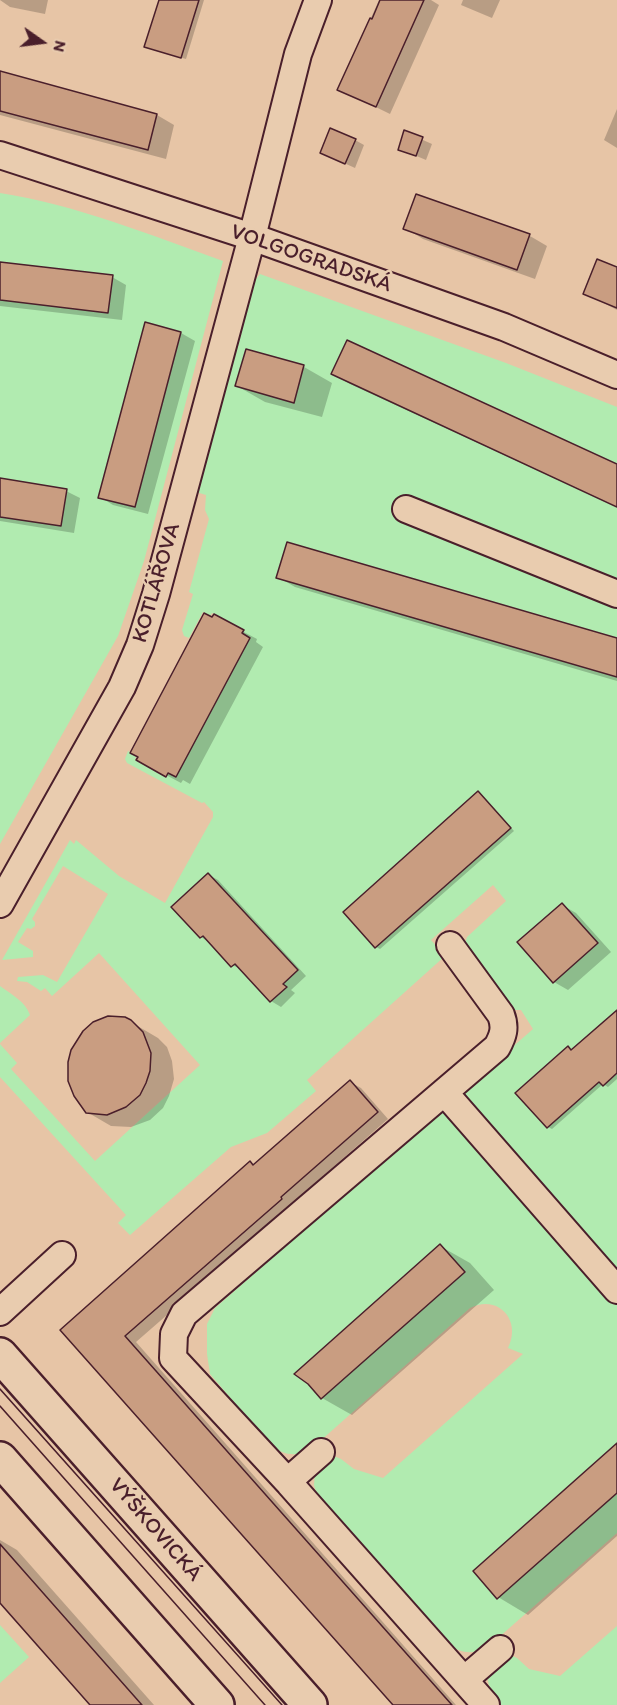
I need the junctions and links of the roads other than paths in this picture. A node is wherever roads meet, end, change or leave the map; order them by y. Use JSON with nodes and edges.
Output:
{"nodes":[{"id":1,"x":318,"y":0,"type":"edge"},
{"id":2,"x":0,"y":155,"type":"edge"},
{"id":3,"x":252,"y":237,"type":"junction"},
{"id":4,"x":617,"y":375,"type":"edge"},
{"id":5,"x":405,"y":509,"type":"dead end"},
{"id":6,"x":617,"y":594,"type":"edge"},
{"id":7,"x":0,"y":904,"type":"edge"},
{"id":8,"x":450,"y":945,"type":"dead end"},
{"id":9,"x":444,"y":1092,"type":"junction"},
{"id":10,"x":62,"y":1256,"type":"dead end"},
{"id":11,"x":617,"y":1290,"type":"edge"},
{"id":12,"x":0,"y":1312,"type":"edge"},
{"id":13,"x":0,"y":1355,"type":"edge"},
{"id":14,"x":321,"y":1452,"type":"dead end"},
{"id":15,"x":0,"y":1459,"type":"edge"},
{"id":16,"x":288,"y":1481,"type":"junction"},
{"id":17,"x":500,"y":1649,"type":"dead end"},
{"id":18,"x":464,"y":1680,"type":"junction"},
{"id":19,"x":217,"y":1705,"type":"edge"},
{"id":20,"x":310,"y":1705,"type":"edge"},
{"id":21,"x":486,"y":1705,"type":"edge"}],
"edges":[{"from":1,"to":3,"type":"street","name":"KOTLÁŘOVA"},
{"from":2,"to":3,"type":"street","name":"VOLGOGRADSKÁ"},
{"from":3,"to":4,"type":"street","name":"VOLGOGRADSKÁ"},
{"from":3,"to":7,"type":"street","name":"KOTLÁŘOVA"},
{"from":5,"to":6,"type":"street"},
{"from":8,"to":9,"type":"street"},
{"from":9,"to":11,"type":"street"},
{"from":9,"to":16,"type":"street"},
{"from":10,"to":12,"type":"street"},
{"from":13,"to":20,"type":"street","name":"VÝŠKOVICKÁ"},
{"from":14,"to":16,"type":"street"},
{"from":15,"to":19,"type":"street"},
{"from":16,"to":18,"type":"street"},
{"from":17,"to":18,"type":"street"},
{"from":18,"to":21,"type":"street"}]}
